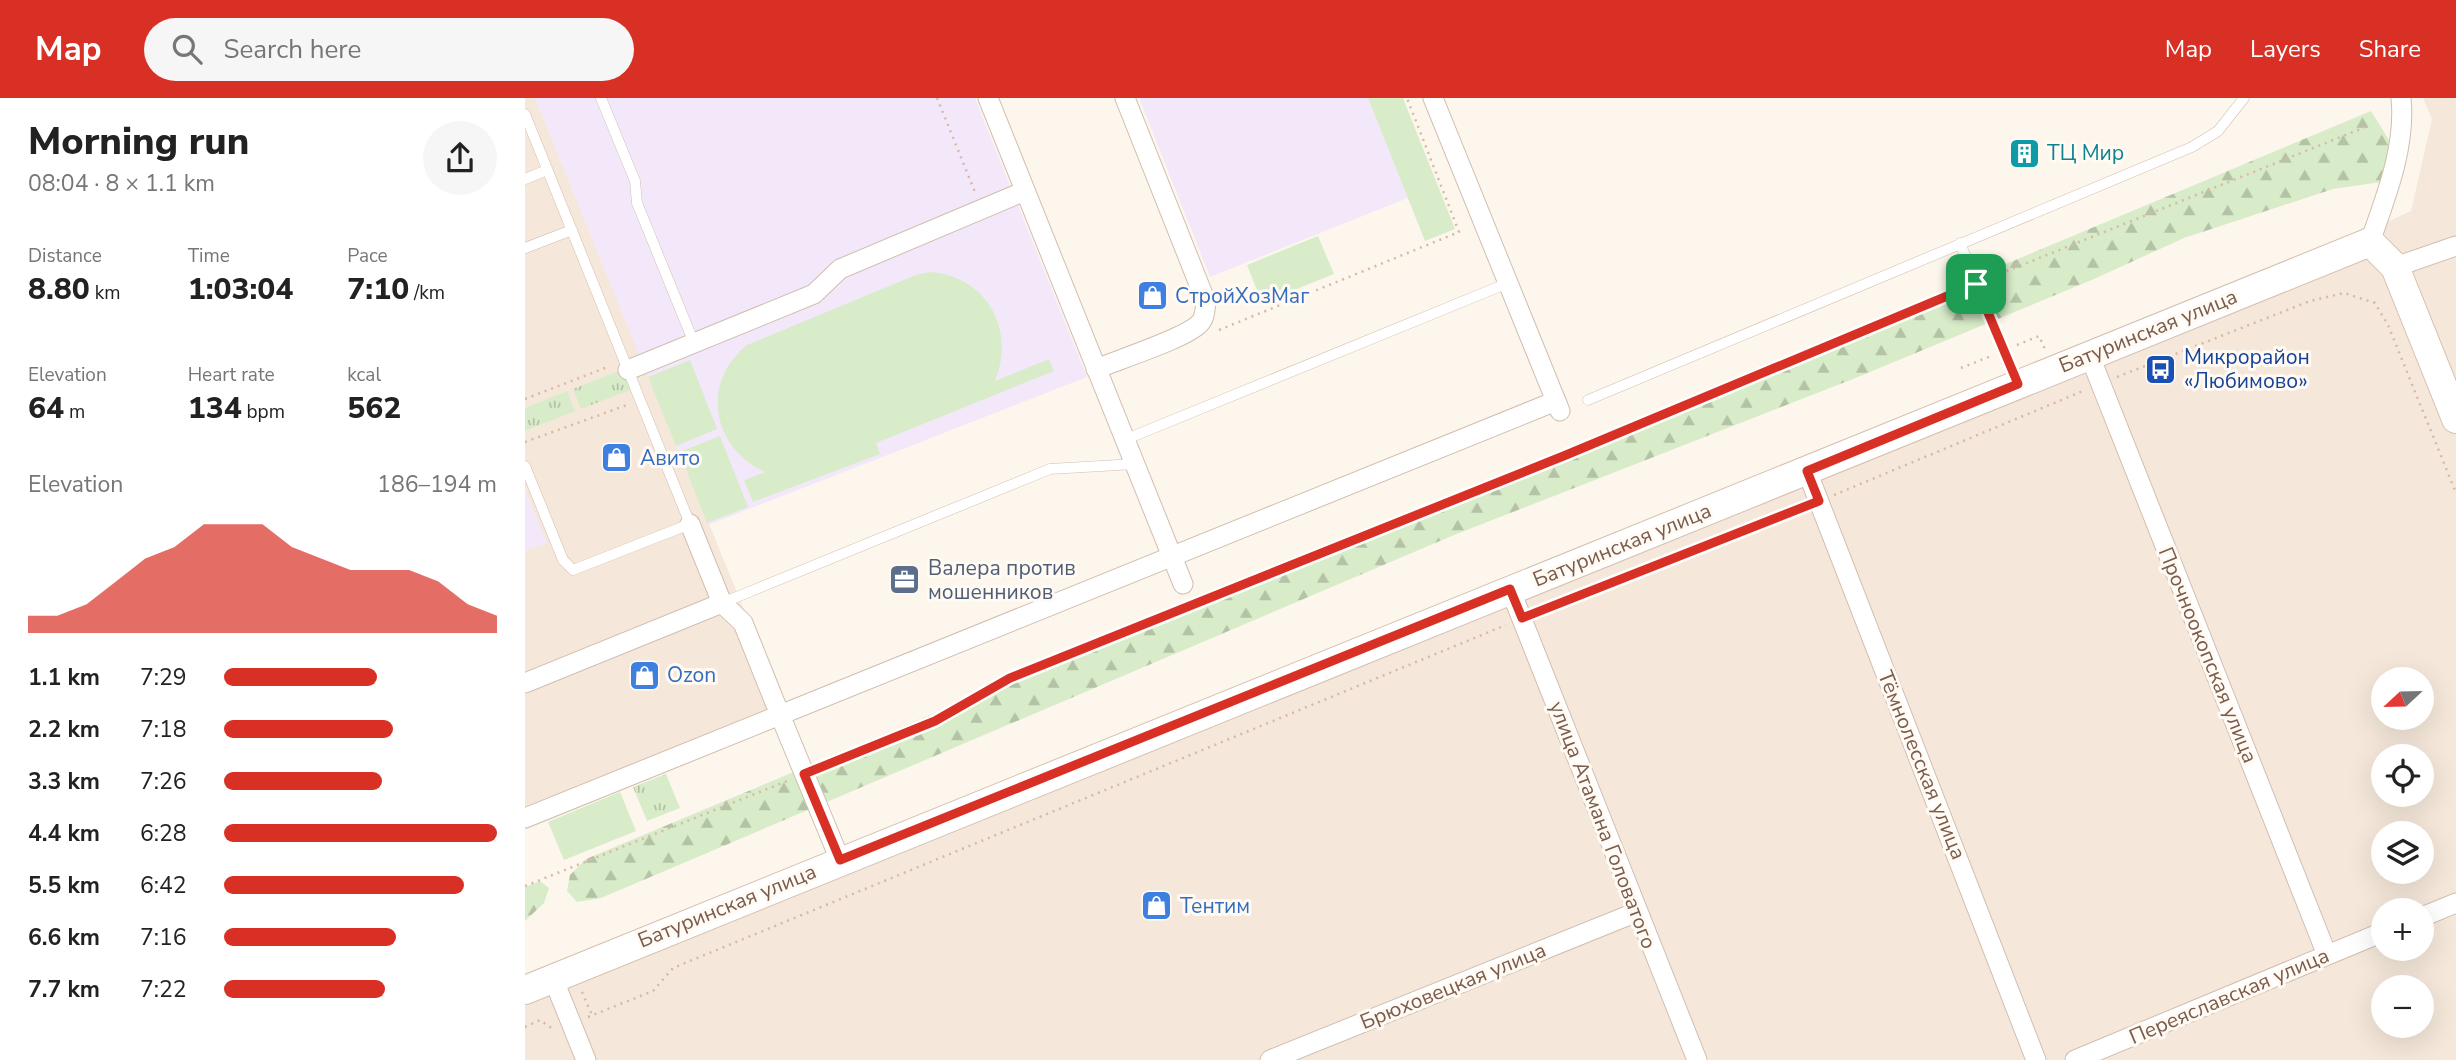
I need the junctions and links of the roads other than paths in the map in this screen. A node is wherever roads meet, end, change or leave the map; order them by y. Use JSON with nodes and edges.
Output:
{"nodes":[{"id":1,"x":601,"y":98,"type":"edge"},
{"id":2,"x":988,"y":98,"type":"edge"},
{"id":3,"x":1125,"y":98,"type":"edge"},
{"id":4,"x":1433,"y":98,"type":"edge"},
{"id":5,"x":2244,"y":98,"type":"edge"},
{"id":6,"x":2401,"y":98,"type":"edge"},
{"id":7,"x":525,"y":114,"type":"edge"},
{"id":8,"x":547,"y":170,"type":"junction"},
{"id":9,"x":525,"y":179,"type":"edge"},
{"id":10,"x":1025,"y":191,"type":"junction"},
{"id":11,"x":572,"y":230,"type":"junction"},
{"id":12,"x":2370,"y":242,"type":"junction"},
{"id":13,"x":1960,"y":243,"type":"junction"},
{"id":14,"x":2456,"y":246,"type":"edge"},
{"id":15,"x":525,"y":248,"type":"edge"},
{"id":16,"x":2395,"y":267,"type":"junction"},
{"id":17,"x":1508,"y":283,"type":"junction"},
{"id":18,"x":694,"y":343,"type":"junction"},
{"id":19,"x":2089,"y":354,"type":"junction"},
{"id":20,"x":626,"y":365,"type":"junction"},
{"id":21,"x":1096,"y":369,"type":"junction"},
{"id":22,"x":2018,"y":384,"type":"junction"},
{"id":23,"x":1588,"y":400,"type":"dead end"},
{"id":24,"x":2456,"y":419,"type":"edge"},
{"id":25,"x":1125,"y":440,"type":"junction"},
{"id":26,"x":1135,"y":464,"type":"junction"},
{"id":27,"x":525,"y":467,"type":"edge"},
{"id":28,"x":1807,"y":471,"type":"junction"},
{"id":29,"x":691,"y":524,"type":"junction"},
{"id":30,"x":1171,"y":556,"type":"junction"},
{"id":31,"x":1183,"y":584,"type":"dead end"},
{"id":32,"x":1510,"y":589,"type":"junction"},
{"id":33,"x":722,"y":603,"type":"junction"},
{"id":34,"x":525,"y":683,"type":"edge"},
{"id":35,"x":780,"y":715,"type":"junction"},
{"id":36,"x":525,"y":818,"type":"edge"},
{"id":37,"x":840,"y":860,"type":"junction"},
{"id":38,"x":2456,"y":903,"type":"edge"},
{"id":39,"x":1637,"y":912,"type":"junction"},
{"id":40,"x":2434,"y":912,"type":"edge"},
{"id":41,"x":2371,"y":937,"type":"edge"},
{"id":42,"x":2327,"y":955,"type":"junction"},
{"id":43,"x":553,"y":978,"type":"junction"},
{"id":44,"x":525,"y":990,"type":"edge"},
{"id":45,"x":586,"y":1060,"type":"edge"},
{"id":46,"x":1269,"y":1060,"type":"edge"},
{"id":47,"x":1696,"y":1060,"type":"edge"},
{"id":48,"x":2036,"y":1060,"type":"edge"},
{"id":49,"x":2075,"y":1060,"type":"edge"}],
"edges":[{"from":1,"to":18,"type":"lane"},
{"from":2,"to":10,"type":"street"},
{"from":3,"to":21,"type":"street"},
{"from":4,"to":17,"type":"street"},
{"from":5,"to":13,"type":"lane"},
{"from":6,"to":12,"type":"street"},
{"from":7,"to":8,"type":"lane"},
{"from":8,"to":9,"type":"lane"},
{"from":8,"to":11,"type":"lane"},
{"from":10,"to":18,"type":"street"},
{"from":10,"to":21,"type":"street"},
{"from":11,"to":15,"type":"lane"},
{"from":11,"to":20,"type":"lane"},
{"from":12,"to":16,"type":"street"},
{"from":12,"to":19,"type":"street","name":"Батуринская улица"},
{"from":13,"to":22,"type":"lane"},
{"from":13,"to":23,"type":"lane"},
{"from":14,"to":16,"type":"street"},
{"from":16,"to":24,"type":"street"},
{"from":17,"to":25,"type":"lane"},
{"from":17,"to":30,"type":"street"},
{"from":18,"to":20,"type":"street"},
{"from":19,"to":22,"type":"street","name":"Батуринская улица"},
{"from":19,"to":42,"type":"street","name":"Прочноокопская улица"},
{"from":20,"to":29,"type":"lane"},
{"from":21,"to":25,"type":"street"},
{"from":22,"to":28,"type":"street","name":"Батуринская улица"},
{"from":25,"to":26,"type":"street"},
{"from":26,"to":30,"type":"street"},
{"from":26,"to":33,"type":"lane"},
{"from":27,"to":29,"type":"lane"},
{"from":28,"to":32,"type":"street","name":"Батуринская улица"},
{"from":28,"to":48,"type":"street","name":"Тёмнолесская улица"},
{"from":29,"to":33,"type":"street"},
{"from":30,"to":31,"type":"street"},
{"from":30,"to":35,"type":"street"},
{"from":32,"to":37,"type":"street","name":"Батуринская улица"},
{"from":32,"to":39,"type":"street","name":"улица Атамана Головатого"},
{"from":33,"to":34,"type":"street"},
{"from":33,"to":35,"type":"street"},
{"from":35,"to":36,"type":"street"},
{"from":35,"to":37,"type":"street"},
{"from":37,"to":43,"type":"street","name":"Батуринская улица"},
{"from":38,"to":40,"type":"street"},
{"from":39,"to":46,"type":"street","name":"Брюховецкая улица"},
{"from":39,"to":47,"type":"street","name":"улица Атамана Головатого"},
{"from":41,"to":42,"type":"street","name":"Переяславская улица"},
{"from":42,"to":49,"type":"street","name":"Переяславская улица"},
{"from":43,"to":44,"type":"street","name":"Батуринская улица"},
{"from":43,"to":45,"type":"street"}]}
